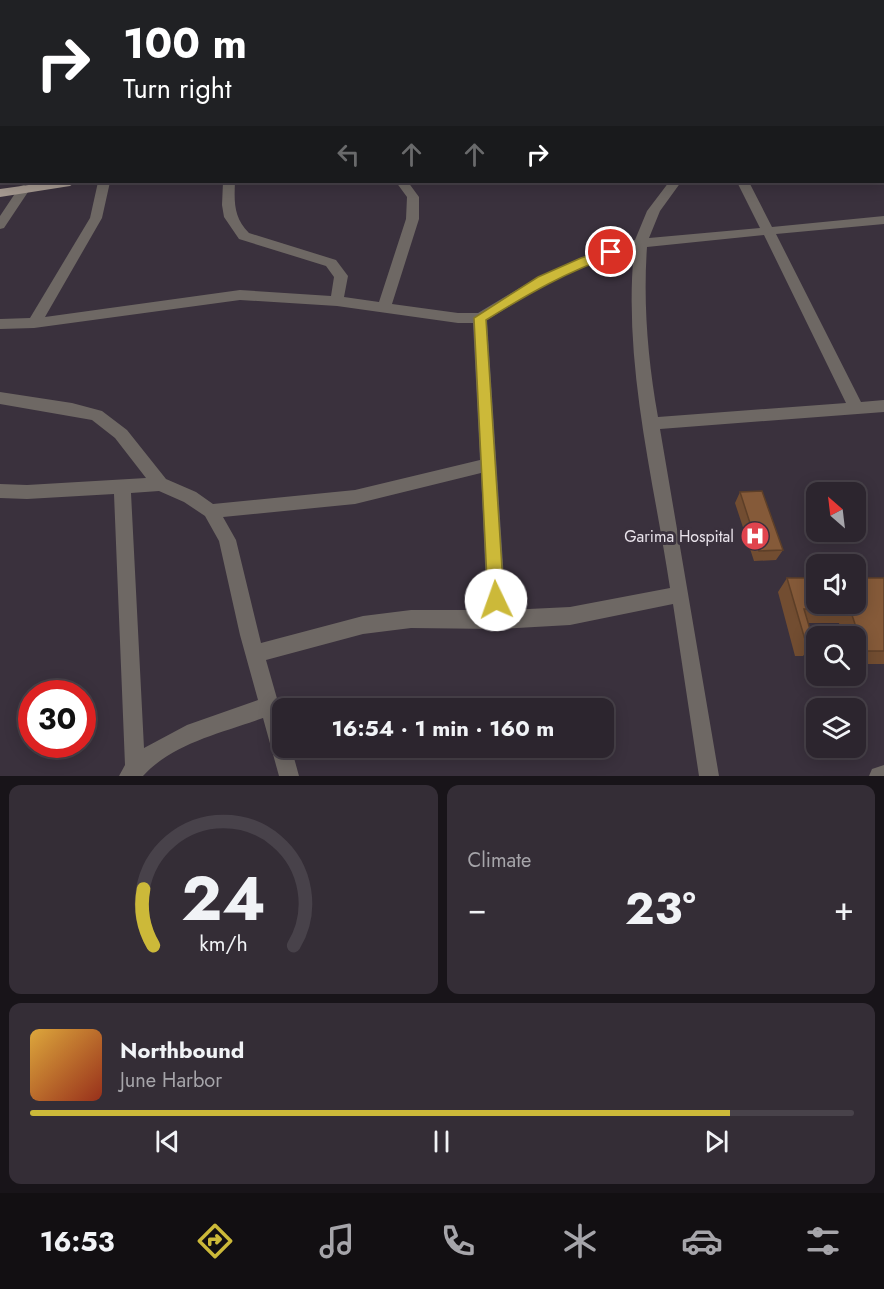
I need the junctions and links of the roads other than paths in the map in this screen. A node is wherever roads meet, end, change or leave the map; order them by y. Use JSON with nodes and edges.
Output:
{"nodes":[{"id":1,"x":63,"y":183,"type":"edge"},
{"id":2,"x":104,"y":183,"type":"edge"},
{"id":3,"x":229,"y":183,"type":"edge"},
{"id":4,"x":403,"y":183,"type":"edge"},
{"id":5,"x":674,"y":183,"type":"edge"},
{"id":6,"x":744,"y":183,"type":"edge"},
{"id":7,"x":24,"y":189,"type":"junction"},
{"id":8,"x":0,"y":193,"type":"edge"},
{"id":9,"x":884,"y":220,"type":"edge"},
{"id":10,"x":0,"y":225,"type":"edge"},
{"id":11,"x":768,"y":232,"type":"junction"},
{"id":12,"x":641,"y":243,"type":"junction"},
{"id":13,"x":338,"y":301,"type":"junction"},
{"id":14,"x":384,"y":307,"type":"junction"},
{"id":15,"x":480,"y":318,"type":"junction"},
{"id":16,"x":34,"y":323,"type":"junction"},
{"id":17,"x":0,"y":324,"type":"edge"},
{"id":18,"x":0,"y":398,"type":"edge"},
{"id":19,"x":884,"y":406,"type":"edge"},
{"id":20,"x":856,"y":407,"type":"junction"},
{"id":21,"x":651,"y":424,"type":"junction"},
{"id":22,"x":490,"y":464,"type":"junction"},
{"id":23,"x":160,"y":484,"type":"junction"},
{"id":24,"x":122,"y":486,"type":"junction"},
{"id":25,"x":0,"y":491,"type":"edge"},
{"id":26,"x":211,"y":512,"type":"junction"},
{"id":27,"x":680,"y":594,"type":"junction"},
{"id":28,"x":497,"y":620,"type":"junction"},
{"id":29,"x":255,"y":654,"type":"junction"},
{"id":30,"x":270,"y":706,"type":"junction"},
{"id":31,"x":132,"y":772,"type":"edge"},
{"id":32,"x":884,"y":775,"type":"edge"},
{"id":33,"x":289,"y":776,"type":"edge"},
{"id":34,"x":709,"y":776,"type":"edge"},
{"id":35,"x":879,"y":776,"type":"edge"}],
"edges":[{"from":1,"to":7,"type":"main road"},
{"from":2,"to":16,"type":"street"},
{"from":3,"to":13,"type":"street"},
{"from":4,"to":14,"type":"street"},
{"from":5,"to":12,"type":"street"},
{"from":6,"to":11,"type":"street"},
{"from":7,"to":8,"type":"main road"},
{"from":7,"to":10,"type":"street"},
{"from":9,"to":11,"type":"street"},
{"from":11,"to":12,"type":"street"},
{"from":11,"to":20,"type":"street"},
{"from":12,"to":15,"type":"street"},
{"from":12,"to":21,"type":"street"},
{"from":13,"to":14,"type":"street"},
{"from":13,"to":16,"type":"street"},
{"from":14,"to":15,"type":"street"},
{"from":15,"to":22,"type":"street"},
{"from":16,"to":17,"type":"street"},
{"from":18,"to":23,"type":"street"},
{"from":19,"to":20,"type":"street"},
{"from":20,"to":21,"type":"street"},
{"from":21,"to":27,"type":"street"},
{"from":22,"to":26,"type":"street"},
{"from":22,"to":28,"type":"street"},
{"from":23,"to":24,"type":"street"},
{"from":23,"to":26,"type":"street"},
{"from":24,"to":25,"type":"street"},
{"from":24,"to":31,"type":"street"},
{"from":26,"to":29,"type":"street"},
{"from":27,"to":28,"type":"street"},
{"from":27,"to":34,"type":"street"},
{"from":28,"to":29,"type":"street"},
{"from":29,"to":30,"type":"street"},
{"from":30,"to":31,"type":"street"},
{"from":30,"to":33,"type":"street"},
{"from":32,"to":35,"type":"street"}]}
